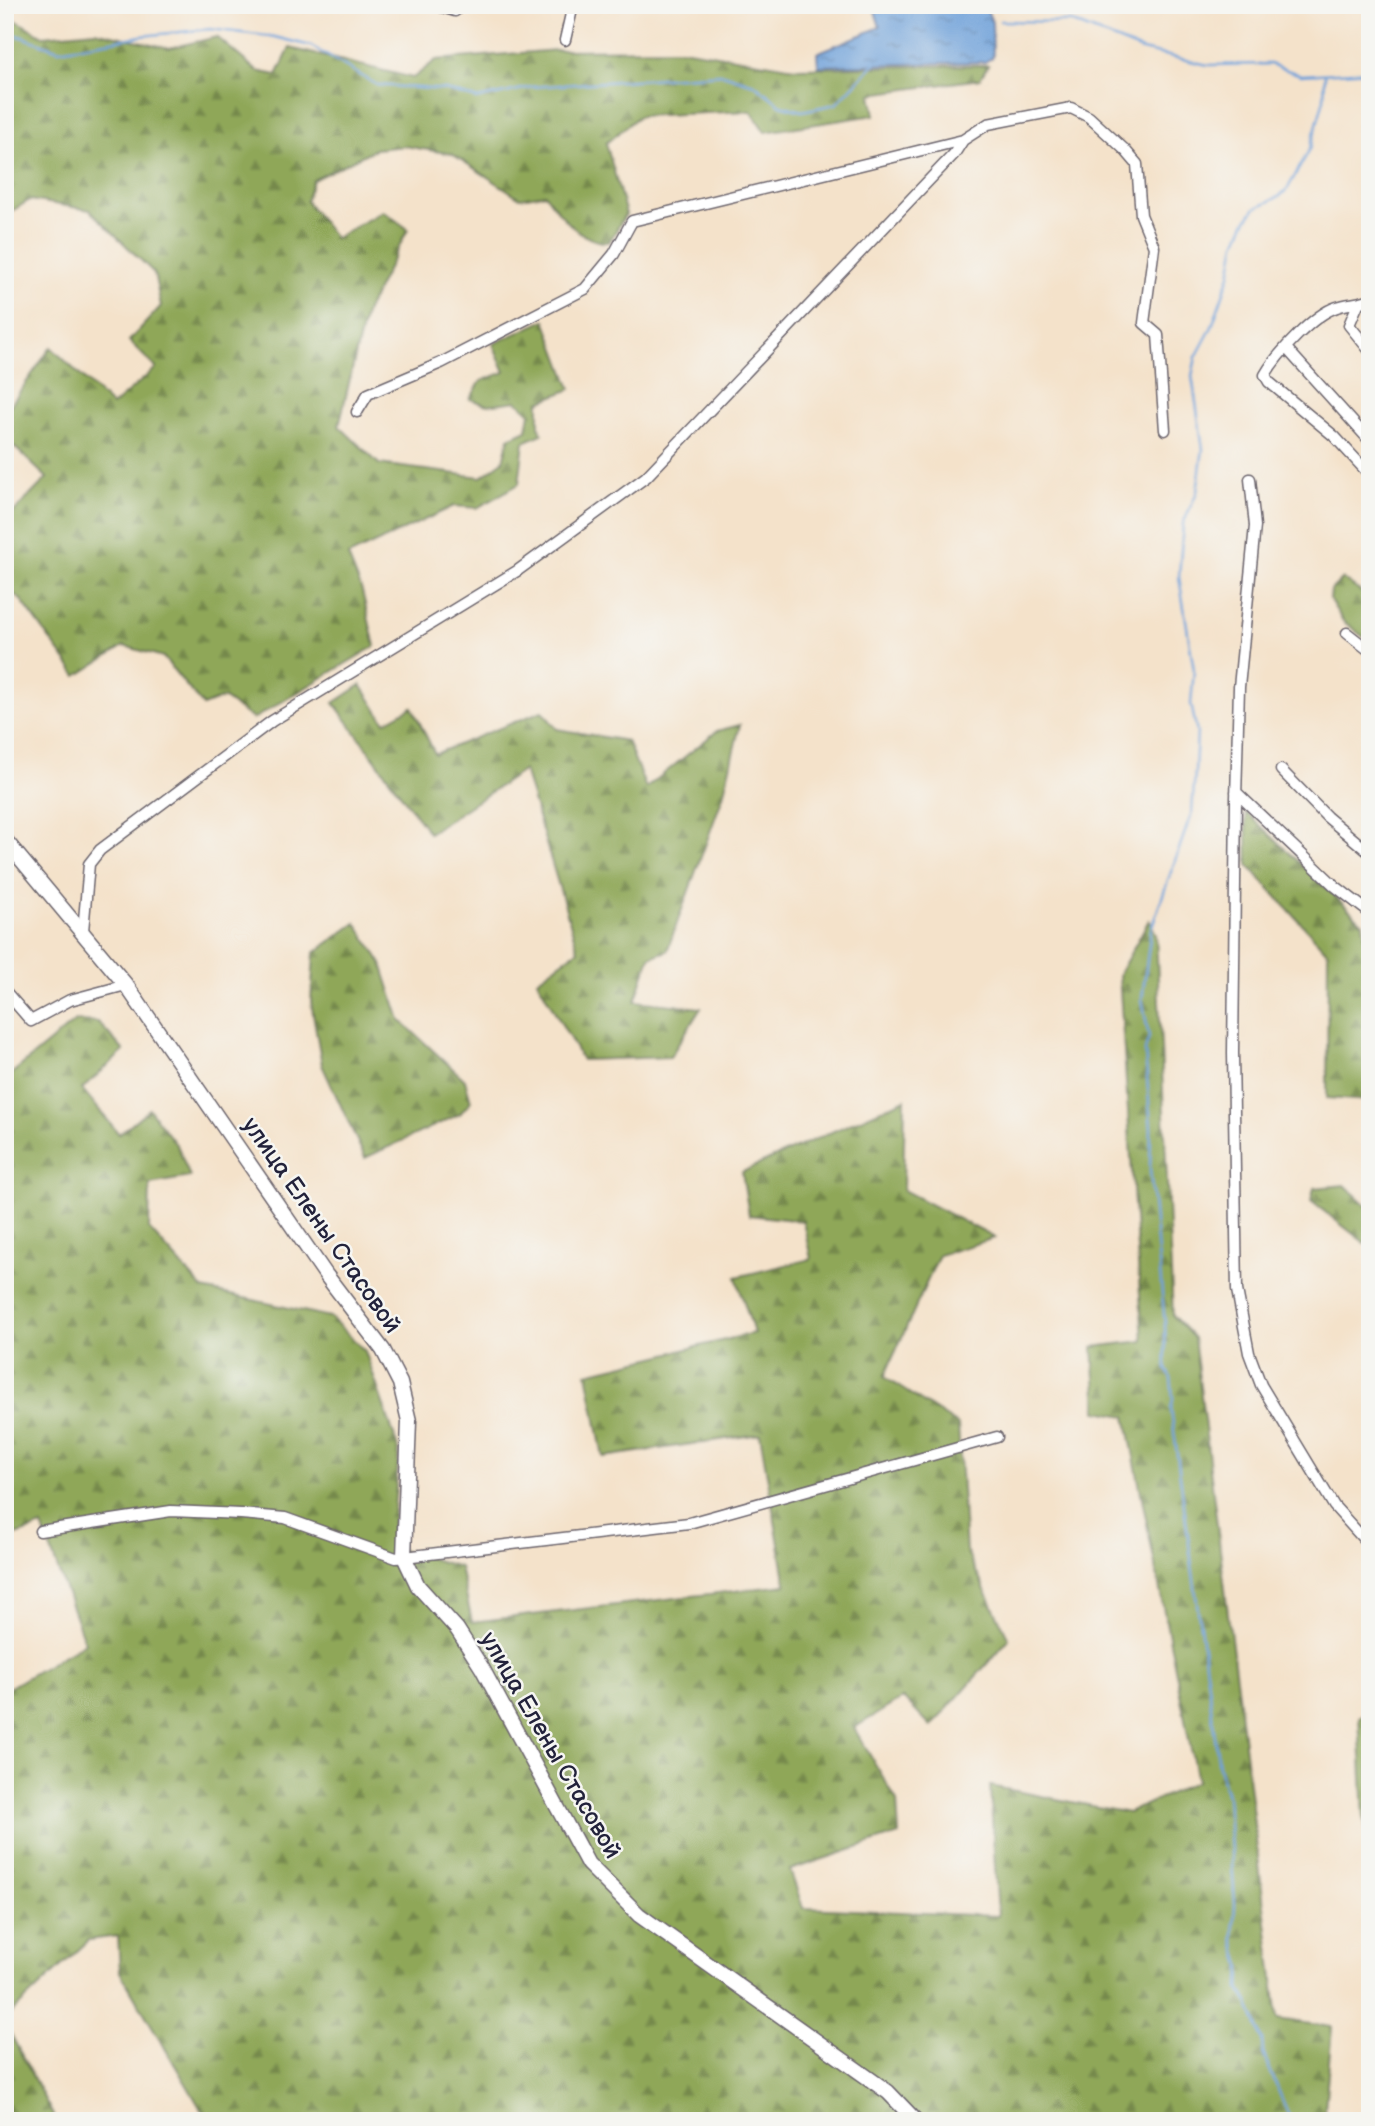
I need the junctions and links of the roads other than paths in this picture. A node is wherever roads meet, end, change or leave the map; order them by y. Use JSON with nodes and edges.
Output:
{"nodes":[{"id":1,"x":435,"y":5,"type":"edge"},
{"id":2,"x":461,"y":5,"type":"edge"},
{"id":3,"x":573,"y":5,"type":"edge"},
{"id":4,"x":565,"y":40,"type":"dead end"},
{"id":5,"x":963,"y":139,"type":"junction"},
{"id":6,"x":1370,"y":299,"type":"edge"},
{"id":7,"x":1358,"y":304,"type":"junction"},
{"id":8,"x":1287,"y":349,"type":"junction"},
{"id":9,"x":1370,"y":351,"type":"edge"},
{"id":10,"x":357,"y":412,"type":"dead end"},
{"id":11,"x":1164,"y":430,"type":"dead end"},
{"id":12,"x":1370,"y":441,"type":"edge"},
{"id":13,"x":1370,"y":475,"type":"edge"},
{"id":14,"x":1250,"y":479,"type":"dead end"},
{"id":15,"x":1347,"y":633,"type":"dead end"},
{"id":16,"x":1370,"y":651,"type":"edge"},
{"id":17,"x":1281,"y":770,"type":"dead end"},
{"id":18,"x":1236,"y":792,"type":"junction"},
{"id":19,"x":5,"y":840,"type":"edge"},
{"id":20,"x":1370,"y":853,"type":"edge"},
{"id":21,"x":1370,"y":913,"type":"edge"},
{"id":22,"x":83,"y":931,"type":"junction"},
{"id":23,"x":126,"y":985,"type":"junction"},
{"id":24,"x":5,"y":991,"type":"edge"},
{"id":25,"x":997,"y":1437,"type":"dead end"},
{"id":26,"x":40,"y":1531,"type":"dead end"},
{"id":27,"x":1370,"y":1546,"type":"edge"},
{"id":28,"x":404,"y":1557,"type":"junction"},
{"id":29,"x":916,"y":2121,"type":"edge"}],
"edges":[{"from":1,"to":2,"type":"street"},
{"from":3,"to":4,"type":"street"},
{"from":5,"to":10,"type":"street"},
{"from":5,"to":11,"type":"street"},
{"from":5,"to":22,"type":"street"},
{"from":6,"to":7,"type":"street"},
{"from":7,"to":8,"type":"street"},
{"from":7,"to":9,"type":"street"},
{"from":8,"to":12,"type":"street"},
{"from":8,"to":13,"type":"street"},
{"from":14,"to":18,"type":"street"},
{"from":15,"to":16,"type":"street"},
{"from":17,"to":20,"type":"street"},
{"from":18,"to":21,"type":"street"},
{"from":18,"to":27,"type":"street"},
{"from":19,"to":22,"type":"main road","name":"улица Елены Стасовой"},
{"from":22,"to":23,"type":"main road","name":"улица Елены Стасовой"},
{"from":23,"to":24,"type":"street"},
{"from":23,"to":28,"type":"main road","name":"улица Елены Стасовой"},
{"from":25,"to":28,"type":"street"},
{"from":26,"to":28,"type":"street"},
{"from":28,"to":29,"type":"main road","name":"улица Елены Стасовой"}]}
